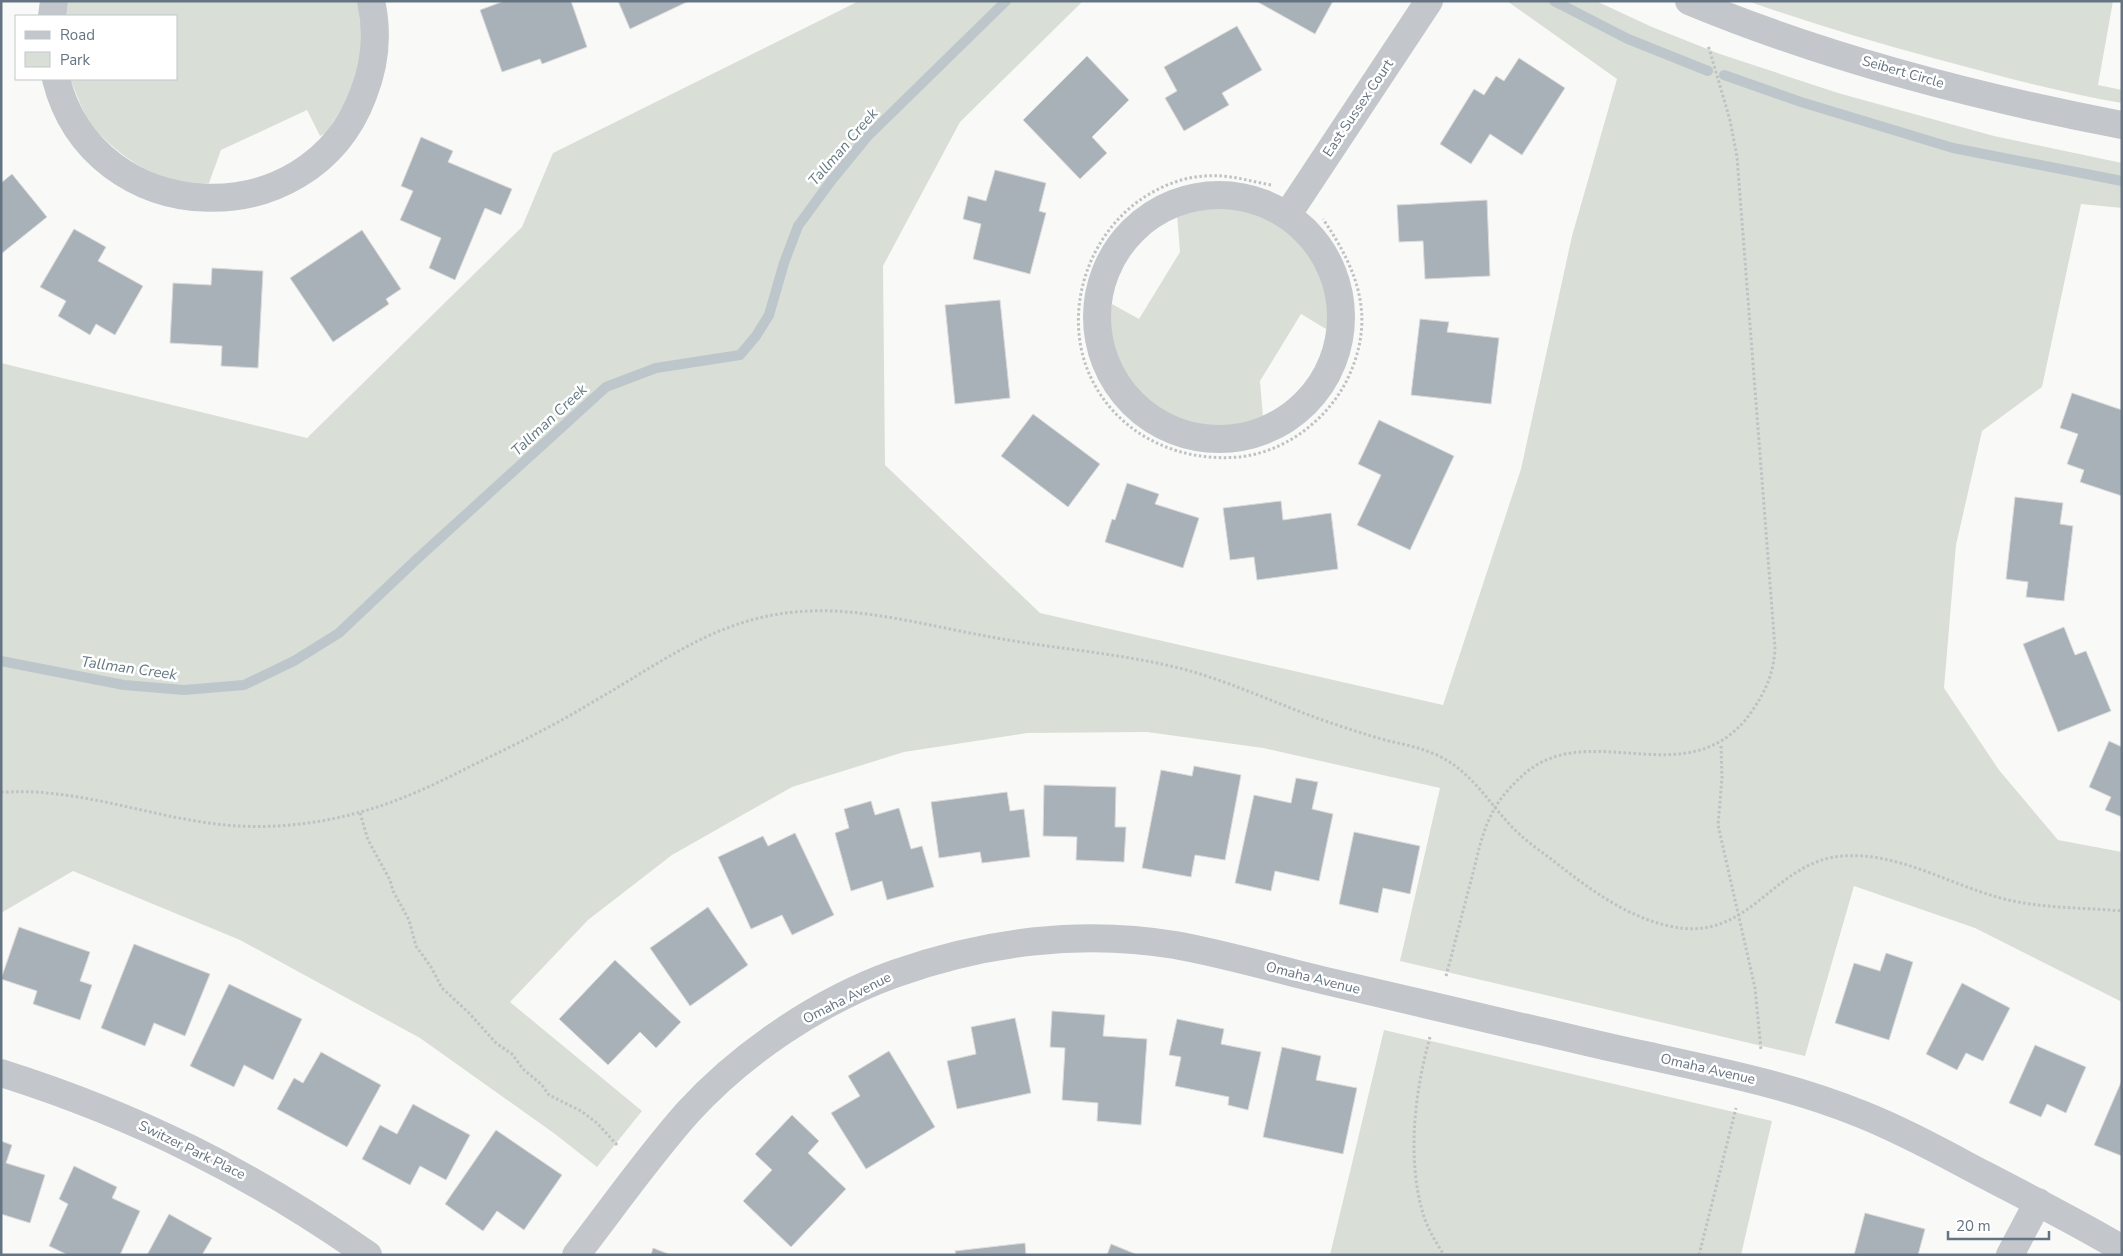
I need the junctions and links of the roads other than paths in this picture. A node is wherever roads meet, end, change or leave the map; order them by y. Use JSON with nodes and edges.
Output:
{"nodes":[{"id":1,"x":54,"y":1,"type":"edge"},
{"id":2,"x":371,"y":1,"type":"edge"},
{"id":3,"x":1429,"y":1,"type":"edge"},
{"id":4,"x":1689,"y":1,"type":"edge"},
{"id":5,"x":52,"y":15,"type":"edge"},
{"id":6,"x":56,"y":80,"type":"edge"},
{"id":7,"x":2122,"y":125,"type":"edge"},
{"id":8,"x":1288,"y":214,"type":"junction"},
{"id":9,"x":1,"y":1073,"type":"edge"},
{"id":10,"x":2038,"y":1202,"type":"junction"},
{"id":11,"x":2122,"y":1249,"type":"edge"},
{"id":12,"x":368,"y":1255,"type":"edge"},
{"id":13,"x":576,"y":1255,"type":"edge"},
{"id":14,"x":2010,"y":1255,"type":"edge"}],
"edges":[{"from":1,"to":5,"type":"street"},
{"from":2,"to":6,"type":"street"},
{"from":3,"to":8,"type":"street","name":"East Sussex Court"},
{"from":4,"to":7,"type":"street","name":"Seibert Circle"},
{"from":8,"to":8,"type":"street"},
{"from":9,"to":12,"type":"street","name":"Switzer Park Place"},
{"from":10,"to":11,"type":"street","name":"Omaha Avenue"},
{"from":10,"to":13,"type":"street","name":"Omaha Avenue"},
{"from":10,"to":14,"type":"street"}]}
